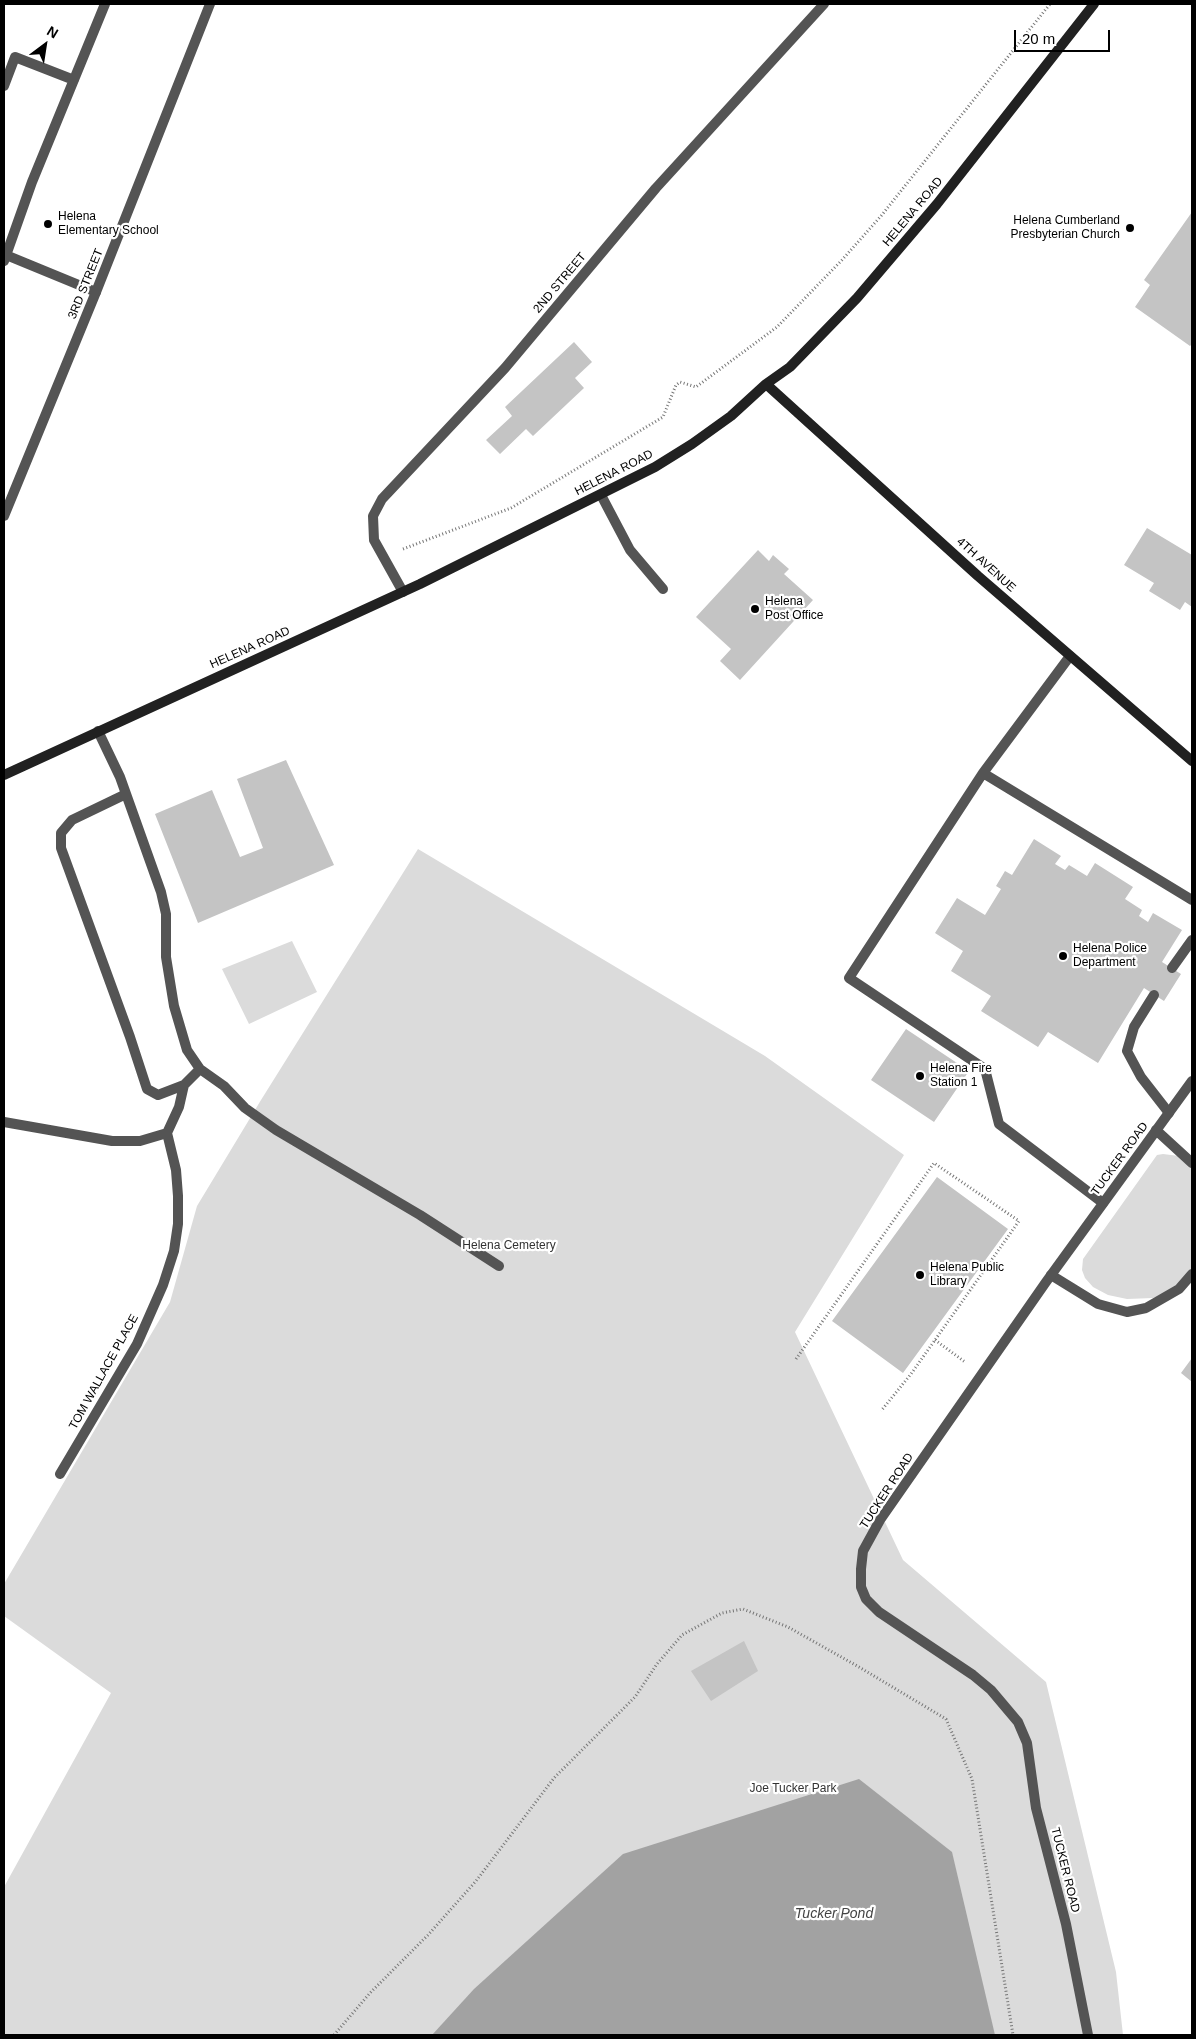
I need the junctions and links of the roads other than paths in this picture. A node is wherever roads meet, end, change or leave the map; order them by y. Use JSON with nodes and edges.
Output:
{"nodes":[{"id":1,"x":105,"y":4,"type":"edge"},
{"id":2,"x":210,"y":4,"type":"edge"},
{"id":3,"x":824,"y":4,"type":"edge"},
{"id":4,"x":1094,"y":4,"type":"edge"},
{"id":5,"x":74,"y":80,"type":"junction"},
{"id":6,"x":4,"y":86,"type":"edge"},
{"id":7,"x":5,"y":258,"type":"edge"},
{"id":8,"x":96,"y":292,"type":"junction"},
{"id":9,"x":766,"y":384,"type":"junction"},
{"id":10,"x":601,"y":494,"type":"junction"},
{"id":11,"x":4,"y":516,"type":"edge"},
{"id":12,"x":663,"y":590,"type":"dead end"},
{"id":13,"x":403,"y":592,"type":"junction"},
{"id":14,"x":1070,"y":656,"type":"junction"},
{"id":15,"x":98,"y":731,"type":"junction"},
{"id":16,"x":1192,"y":760,"type":"edge"},
{"id":17,"x":983,"y":773,"type":"junction"},
{"id":18,"x":4,"y":775,"type":"edge"},
{"id":19,"x":126,"y":794,"type":"junction"},
{"id":20,"x":1192,"y":900,"type":"edge"},
{"id":21,"x":1192,"y":940,"type":"edge"},
{"id":22,"x":1172,"y":968,"type":"dead end"},
{"id":23,"x":1154,"y":995,"type":"dead end"},
{"id":24,"x":200,"y":1069,"type":"junction"},
{"id":25,"x":1192,"y":1081,"type":"edge"},
{"id":26,"x":184,"y":1084,"type":"junction"},
{"id":27,"x":1169,"y":1113,"type":"junction"},
{"id":28,"x":4,"y":1122,"type":"edge"},
{"id":29,"x":1156,"y":1130,"type":"junction"},
{"id":30,"x":167,"y":1133,"type":"junction"},
{"id":31,"x":1192,"y":1163,"type":"edge"},
{"id":32,"x":1103,"y":1203,"type":"junction"},
{"id":33,"x":499,"y":1266,"type":"dead end"},
{"id":34,"x":1192,"y":1274,"type":"edge"},
{"id":35,"x":1052,"y":1275,"type":"junction"},
{"id":36,"x":60,"y":1474,"type":"dead end"},
{"id":37,"x":1088,"y":2035,"type":"edge"}],
"edges":[{"from":1,"to":5,"type":"street"},
{"from":2,"to":8,"type":"street","name":"3RD STREET"},
{"from":3,"to":13,"type":"street","name":"2ND STREET"},
{"from":4,"to":9,"type":"main road","name":"HELENA ROAD"},
{"from":5,"to":6,"type":"street"},
{"from":5,"to":7,"type":"street"},
{"from":7,"to":8,"type":"street"},
{"from":8,"to":11,"type":"street","name":"3RD STREET"},
{"from":9,"to":10,"type":"main road","name":"HELENA ROAD"},
{"from":9,"to":14,"type":"main road","name":"4TH AVENUE"},
{"from":10,"to":12,"type":"street"},
{"from":10,"to":13,"type":"main road","name":"HELENA ROAD"},
{"from":13,"to":15,"type":"main road","name":"HELENA ROAD"},
{"from":14,"to":16,"type":"main road","name":"4TH AVENUE"},
{"from":14,"to":17,"type":"street"},
{"from":15,"to":18,"type":"main road","name":"HELENA ROAD"},
{"from":15,"to":19,"type":"street"},
{"from":17,"to":20,"type":"street"},
{"from":17,"to":32,"type":"street"},
{"from":19,"to":24,"type":"street"},
{"from":19,"to":26,"type":"street"},
{"from":21,"to":22,"type":"street"},
{"from":23,"to":27,"type":"street"},
{"from":24,"to":26,"type":"street"},
{"from":24,"to":33,"type":"street"},
{"from":25,"to":27,"type":"street","name":"TUCKER ROAD"},
{"from":26,"to":30,"type":"street"},
{"from":27,"to":29,"type":"street","name":"TUCKER ROAD"},
{"from":28,"to":30,"type":"street"},
{"from":29,"to":31,"type":"street"},
{"from":29,"to":32,"type":"street","name":"TUCKER ROAD"},
{"from":30,"to":36,"type":"street","name":"TOM WALLACE PLACE"},
{"from":32,"to":35,"type":"street","name":"TUCKER ROAD"},
{"from":34,"to":35,"type":"street"},
{"from":35,"to":37,"type":"street","name":"TUCKER ROAD"}]}
